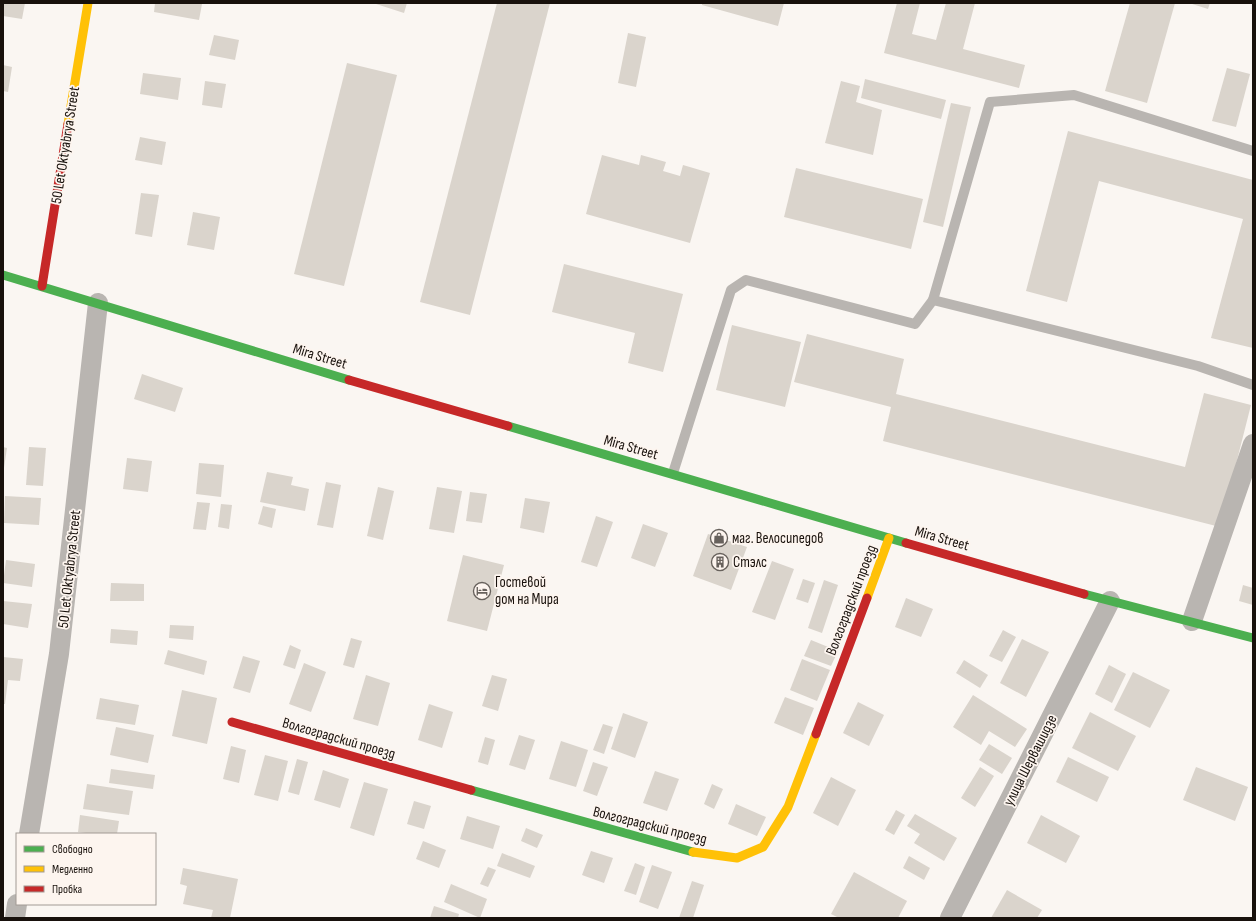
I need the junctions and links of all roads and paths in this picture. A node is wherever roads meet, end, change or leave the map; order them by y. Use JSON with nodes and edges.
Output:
{"nodes":[{"id":1,"x":88,"y":3,"type":"edge"},
{"id":2,"x":1253,"y":151,"type":"edge"},
{"id":3,"x":3,"y":275,"type":"edge"},
{"id":4,"x":42,"y":286,"type":"junction"},
{"id":5,"x":933,"y":300,"type":"junction"},
{"id":6,"x":98,"y":303,"type":"junction"},
{"id":7,"x":1253,"y":384,"type":"edge"},
{"id":8,"x":1253,"y":444,"type":"edge"},
{"id":9,"x":673,"y":473,"type":"junction"},
{"id":10,"x":889,"y":538,"type":"junction"},
{"id":11,"x":1110,"y":602,"type":"junction"},
{"id":12,"x":1192,"y":621,"type":"junction"},
{"id":13,"x":1253,"y":638,"type":"edge"},
{"id":14,"x":232,"y":722,"type":"dead end"},
{"id":15,"x":29,"y":833,"type":"edge"},
{"id":16,"x":17,"y":905,"type":"edge"},
{"id":17,"x":15,"y":918,"type":"edge"},
{"id":18,"x":950,"y":918,"type":"edge"}],
"edges":[{"from":1,"to":4,"type":"street","name":"50 Let Oktyabrya Street"},
{"from":2,"to":5,"type":"lane"},
{"from":3,"to":4,"type":"street","name":"Mira Street"},
{"from":4,"to":6,"type":"street","name":"Mira Street"},
{"from":5,"to":7,"type":"lane"},
{"from":5,"to":9,"type":"lane"},
{"from":6,"to":9,"type":"street","name":"Mira Street"},
{"from":6,"to":15,"type":"street","name":"50 Let Oktyabrya Street"},
{"from":8,"to":12,"type":"street"},
{"from":9,"to":10,"type":"street","name":"Mira Street"},
{"from":10,"to":11,"type":"street","name":"Mira Street"},
{"from":10,"to":14,"type":"street","name":"Волгоградский проезд"},
{"from":11,"to":12,"type":"street","name":"Mira Street"},
{"from":11,"to":18,"type":"street","name":"улица Шервашидзе"},
{"from":12,"to":13,"type":"street","name":"Mira Street"},
{"from":16,"to":17,"type":"street"}]}
